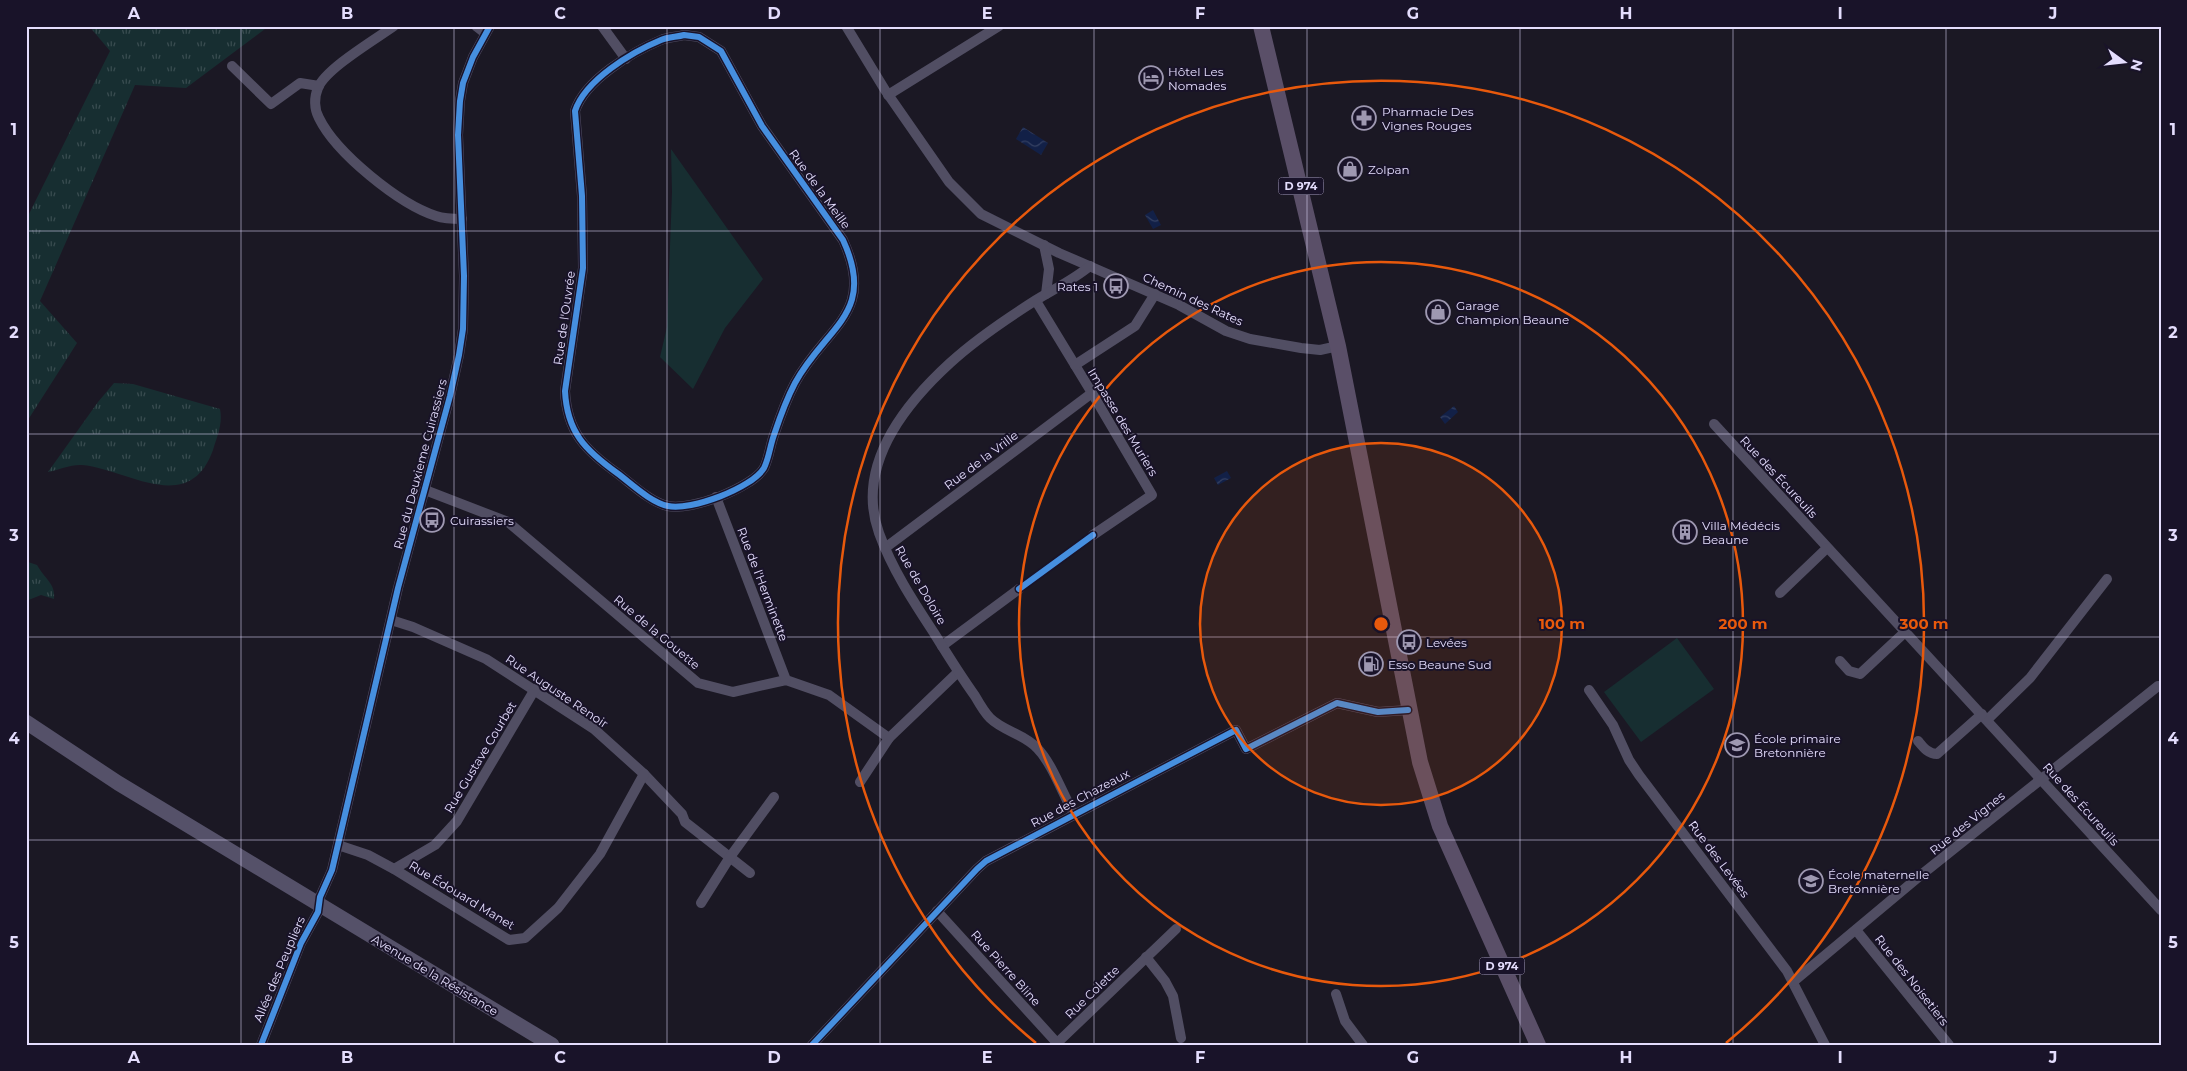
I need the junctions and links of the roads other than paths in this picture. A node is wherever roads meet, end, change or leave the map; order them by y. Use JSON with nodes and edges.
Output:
{"nodes":[{"id":1,"x":394,"y":26,"type":"edge"},
{"id":2,"x":476,"y":26,"type":"edge"},
{"id":3,"x":602,"y":26,"type":"edge"},
{"id":4,"x":846,"y":26,"type":"edge"},
{"id":5,"x":999,"y":26,"type":"edge"},
{"id":6,"x":1261,"y":26,"type":"edge"},
{"id":7,"x":488,"y":29,"type":"edge"},
{"id":8,"x":626,"y":59,"type":"junction"},
{"id":9,"x":232,"y":66,"type":"dead end"},
{"id":10,"x":319,"y":86,"type":"junction"},
{"id":11,"x":888,"y":95,"type":"junction"},
{"id":12,"x":462,"y":219,"type":"junction"},
{"id":13,"x":1044,"y":245,"type":"junction"},
{"id":14,"x":1090,"y":266,"type":"junction"},
{"id":15,"x":1046,"y":294,"type":"junction"},
{"id":16,"x":1155,"y":294,"type":"junction"},
{"id":17,"x":1036,"y":301,"type":"junction"},
{"id":18,"x":1338,"y":346,"type":"junction"},
{"id":19,"x":1075,"y":364,"type":"junction"},
{"id":20,"x":1092,"y":393,"type":"junction"},
{"id":21,"x":1714,"y":424,"type":"dead end"},
{"id":22,"x":425,"y":490,"type":"junction"},
{"id":23,"x":716,"y":497,"type":"junction"},
{"id":24,"x":1093,"y":535,"type":"dead end"},
{"id":25,"x":885,"y":548,"type":"junction"},
{"id":26,"x":1827,"y":548,"type":"junction"},
{"id":27,"x":2107,"y":579,"type":"dead end"},
{"id":28,"x":1019,"y":589,"type":"dead end"},
{"id":29,"x":1780,"y":593,"type":"dead end"},
{"id":30,"x":391,"y":620,"type":"junction"},
{"id":31,"x":1904,"y":633,"type":"junction"},
{"id":32,"x":942,"y":646,"type":"junction"},
{"id":33,"x":1840,"y":661,"type":"dead end"},
{"id":34,"x":958,"y":672,"type":"junction"},
{"id":35,"x":786,"y":680,"type":"junction"},
{"id":36,"x":2158,"y":686,"type":"dead end"},
{"id":37,"x":535,"y":690,"type":"junction"},
{"id":38,"x":1589,"y":690,"type":"dead end"},
{"id":39,"x":1408,"y":710,"type":"junction"},
{"id":40,"x":1984,"y":717,"type":"junction"},
{"id":41,"x":26,"y":722,"type":"edge"},
{"id":42,"x":889,"y":738,"type":"junction"},
{"id":43,"x":1918,"y":741,"type":"dead end"},
{"id":44,"x":644,"y":774,"type":"junction"},
{"id":45,"x":2041,"y":779,"type":"junction"},
{"id":46,"x":860,"y":782,"type":"dead end"},
{"id":47,"x":774,"y":796,"type":"dead end"},
{"id":48,"x":1074,"y":814,"type":"junction"},
{"id":49,"x":338,"y":845,"type":"junction"},
{"id":50,"x":730,"y":857,"type":"junction"},
{"id":51,"x":394,"y":869,"type":"junction"},
{"id":52,"x":750,"y":873,"type":"dead end"},
{"id":53,"x":319,"y":904,"type":"junction"},
{"id":54,"x":701,"y":904,"type":"dead end"},
{"id":55,"x":2161,"y":910,"type":"edge"},
{"id":56,"x":937,"y":911,"type":"junction"},
{"id":57,"x":1176,"y":929,"type":"dead end"},
{"id":58,"x":1856,"y":930,"type":"junction"},
{"id":59,"x":1146,"y":957,"type":"junction"},
{"id":60,"x":1793,"y":982,"type":"junction"},
{"id":61,"x":1336,"y":994,"type":"dead end"},
{"id":62,"x":1181,"y":1038,"type":"dead end"},
{"id":63,"x":1056,"y":1044,"type":"edge"},
{"id":64,"x":260,"y":1045,"type":"edge"},
{"id":65,"x":552,"y":1045,"type":"edge"},
{"id":66,"x":812,"y":1045,"type":"edge"},
{"id":67,"x":1363,"y":1045,"type":"edge"},
{"id":68,"x":1538,"y":1045,"type":"edge"},
{"id":69,"x":1825,"y":1045,"type":"edge"},
{"id":70,"x":1948,"y":1045,"type":"edge"}],
"edges":[{"from":1,"to":10,"type":"street"},
{"from":2,"to":7,"type":"street"},
{"from":3,"to":8,"type":"street"},
{"from":4,"to":11,"type":"street","name":"Chemin des Rates"},
{"from":5,"to":11,"type":"street"},
{"from":6,"to":18,"type":"main road","number":"D 974"},
{"from":7,"to":12,"type":"street","name":"Rue du Deuxieme Cuirassiers"},
{"from":8,"to":23,"type":"street","name":"Rue de l'Ouvrée"},
{"from":8,"to":23,"type":"street","name":"Rue de la Meille"},
{"from":9,"to":10,"type":"street"},
{"from":10,"to":12,"type":"street"},
{"from":11,"to":13,"type":"street","name":"Chemin des Rates"},
{"from":12,"to":22,"type":"street","name":"Rue du Deuxieme Cuirassiers"},
{"from":13,"to":14,"type":"street","name":"Chemin des Rates"},
{"from":13,"to":15,"type":"street"},
{"from":14,"to":15,"type":"street","name":"Rue de Doloire"},
{"from":14,"to":16,"type":"street","name":"Chemin des Rates"},
{"from":15,"to":17,"type":"street","name":"Rue de Doloire"},
{"from":16,"to":18,"type":"street","name":"Chemin des Rates"},
{"from":16,"to":19,"type":"street"},
{"from":17,"to":19,"type":"street","name":"Impasse des Muriers"},
{"from":17,"to":25,"type":"street","name":"Rue de Doloire"},
{"from":18,"to":39,"type":"main road","number":"D 974"},
{"from":19,"to":20,"type":"street","name":"Impasse des Muriers"},
{"from":20,"to":24,"type":"street","name":"Impasse des Muriers"},
{"from":20,"to":25,"type":"street","name":"Rue de la Vrille"},
{"from":21,"to":26,"type":"street","name":"Rue des Écureuils"},
{"from":22,"to":30,"type":"street","name":"Rue du Deuxieme Cuirassiers"},
{"from":22,"to":35,"type":"street","name":"Rue de la Gouette"},
{"from":23,"to":35,"type":"street","name":"Rue de l'Herminette"},
{"from":25,"to":32,"type":"street","name":"Rue de Doloire"},
{"from":26,"to":29,"type":"street"},
{"from":26,"to":31,"type":"street","name":"Rue des Écureuils"},
{"from":27,"to":40,"type":"street"},
{"from":28,"to":32,"type":"street"},
{"from":30,"to":37,"type":"street","name":"Rue Auguste Renoir"},
{"from":30,"to":49,"type":"street","name":"Rue du Deuxieme Cuirassiers"},
{"from":31,"to":33,"type":"street"},
{"from":31,"to":40,"type":"street","name":"Rue des Écureuils"},
{"from":32,"to":34,"type":"street","name":"Rue de Doloire"},
{"from":34,"to":42,"type":"street"},
{"from":34,"to":48,"type":"street","name":"Rue de Doloire"},
{"from":35,"to":42,"type":"street"},
{"from":36,"to":45,"type":"street","name":"Rue des Vignes"},
{"from":37,"to":44,"type":"street","name":"Rue Auguste Renoir"},
{"from":37,"to":51,"type":"street","name":"Rue Gustave Courbet"},
{"from":38,"to":60,"type":"street","name":"Rue des Levées"},
{"from":39,"to":48,"type":"street","name":"Rue des Chazeaux"},
{"from":39,"to":68,"type":"main road","number":"D 974"},
{"from":40,"to":43,"type":"street"},
{"from":40,"to":45,"type":"street","name":"Rue des Écureuils"},
{"from":41,"to":53,"type":"main road","name":"Avenue de la Résistance"},
{"from":42,"to":46,"type":"street"},
{"from":44,"to":50,"type":"street","name":"Rue Auguste Renoir"},
{"from":44,"to":51,"type":"street","name":"Rue Édouard Manet"},
{"from":45,"to":55,"type":"street","name":"Rue des Écureuils"},
{"from":45,"to":58,"type":"street","name":"Rue des Vignes"},
{"from":47,"to":50,"type":"street"},
{"from":48,"to":56,"type":"street","name":"Rue des Chazeaux"},
{"from":49,"to":51,"type":"street","name":"Rue Édouard Manet"},
{"from":49,"to":53,"type":"street","name":"Rue du Deuxieme Cuirassiers"},
{"from":50,"to":52,"type":"street","name":"Rue Auguste Renoir"},
{"from":50,"to":54,"type":"street"},
{"from":53,"to":64,"type":"street","name":"Allée des Peupliers"},
{"from":53,"to":65,"type":"main road","name":"Avenue de la Résistance"},
{"from":56,"to":63,"type":"street","name":"Rue Pierre Bline"},
{"from":56,"to":66,"type":"street","name":"Rue des Chazeaux"},
{"from":57,"to":59,"type":"street","name":"Rue Colette"},
{"from":58,"to":60,"type":"street","name":"Rue des Vignes"},
{"from":58,"to":70,"type":"street","name":"Rue des Noisetiers"},
{"from":59,"to":62,"type":"street"},
{"from":59,"to":63,"type":"street","name":"Rue Colette"},
{"from":60,"to":69,"type":"street","name":"Rue des Levées"},
{"from":61,"to":67,"type":"street"}]}
